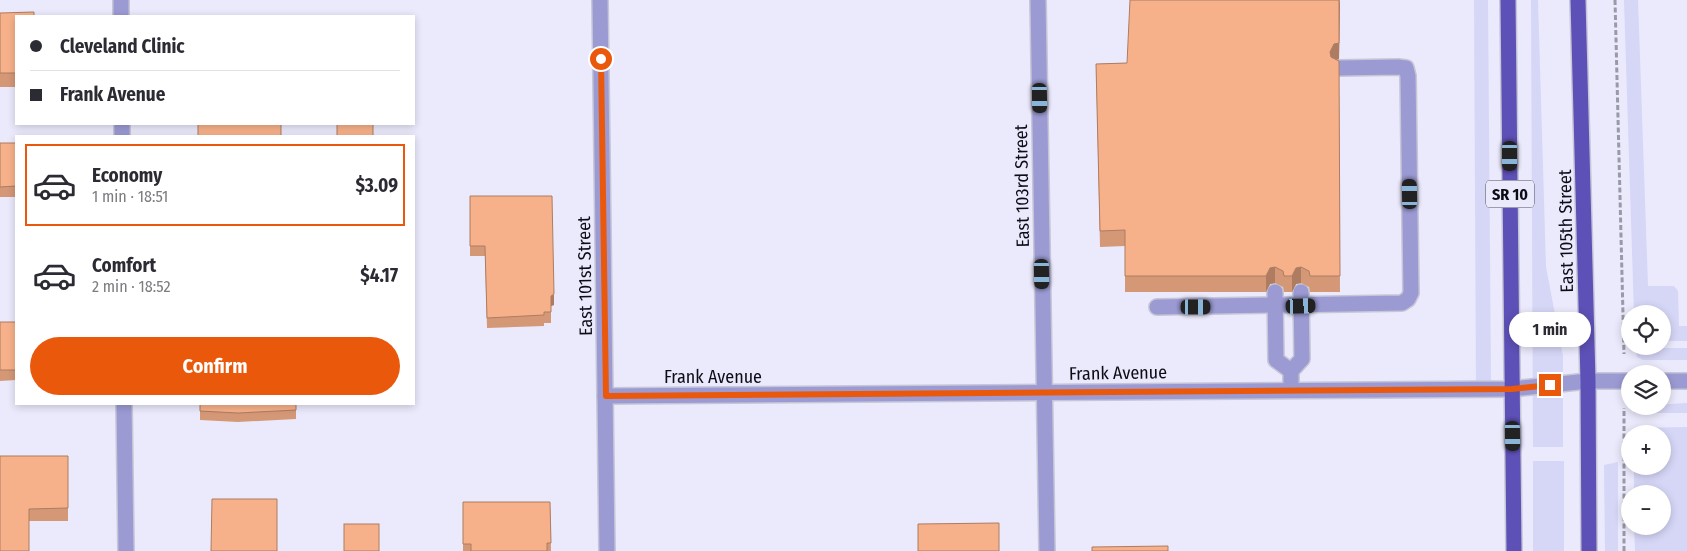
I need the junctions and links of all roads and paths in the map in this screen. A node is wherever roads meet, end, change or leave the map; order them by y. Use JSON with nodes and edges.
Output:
{"nodes":[{"id":1,"x":121,"y":0,"type":"edge"},
{"id":2,"x":600,"y":0,"type":"edge"},
{"id":3,"x":1038,"y":0,"type":"edge"},
{"id":4,"x":1508,"y":0,"type":"edge"},
{"id":5,"x":1578,"y":0,"type":"edge"},
{"id":6,"x":1615,"y":0,"type":"edge"},
{"id":7,"x":121,"y":15,"type":"edge"},
{"id":8,"x":1339,"y":68,"type":"edge"},
{"id":9,"x":1275,"y":299,"type":"junction"},
{"id":10,"x":1301,"y":299,"type":"junction"},
{"id":11,"x":1622,"y":305,"type":"edge"},
{"id":12,"x":1157,"y":307,"type":"dead end"},
{"id":13,"x":1291,"y":371,"type":"junction"},
{"id":14,"x":1588,"y":381,"type":"junction"},
{"id":15,"x":1621,"y":381,"type":"edge"},
{"id":16,"x":1671,"y":381,"type":"edge"},
{"id":17,"x":1687,"y":381,"type":"edge"},
{"id":18,"x":1512,"y":389,"type":"junction"},
{"id":19,"x":1291,"y":390,"type":"junction"},
{"id":20,"x":1044,"y":393,"type":"junction"},
{"id":21,"x":606,"y":396,"type":"junction"},
{"id":22,"x":124,"y":405,"type":"edge"},
{"id":23,"x":1624,"y":417,"type":"dead end"},
{"id":24,"x":126,"y":551,"type":"edge"},
{"id":25,"x":607,"y":551,"type":"edge"},
{"id":26,"x":1047,"y":551,"type":"edge"},
{"id":27,"x":1514,"y":551,"type":"edge"},
{"id":28,"x":1589,"y":551,"type":"edge"},
{"id":29,"x":1624,"y":551,"type":"edge"}],
"edges":[{"from":1,"to":7,"type":"street"},
{"from":2,"to":21,"type":"street","name":"East 101st Street"},
{"from":3,"to":20,"type":"street","name":"East 103rd Street"},
{"from":4,"to":18,"type":"main road","number":"SR 10"},
{"from":5,"to":14,"type":"main road","name":"East 105th Street"},
{"from":6,"to":11,"type":"path"},
{"from":8,"to":10,"type":"street"},
{"from":9,"to":10,"type":"street"},
{"from":9,"to":12,"type":"street"},
{"from":9,"to":13,"type":"street"},
{"from":10,"to":13,"type":"street"},
{"from":13,"to":19,"type":"street"},
{"from":14,"to":15,"type":"street","name":"Frank Avenue"},
{"from":14,"to":18,"type":"street","name":"Frank Avenue"},
{"from":14,"to":28,"type":"main road","name":"East 105th Street"},
{"from":16,"to":17,"type":"street"},
{"from":18,"to":19,"type":"street","name":"Frank Avenue"},
{"from":18,"to":27,"type":"main road","number":"SR 10"},
{"from":19,"to":20,"type":"street","name":"Frank Avenue"},
{"from":20,"to":21,"type":"street","name":"Frank Avenue"},
{"from":20,"to":26,"type":"street","name":"East 103rd Street"},
{"from":21,"to":25,"type":"street","name":"East 101st Street"},
{"from":22,"to":24,"type":"street"},
{"from":23,"to":29,"type":"path"}]}
